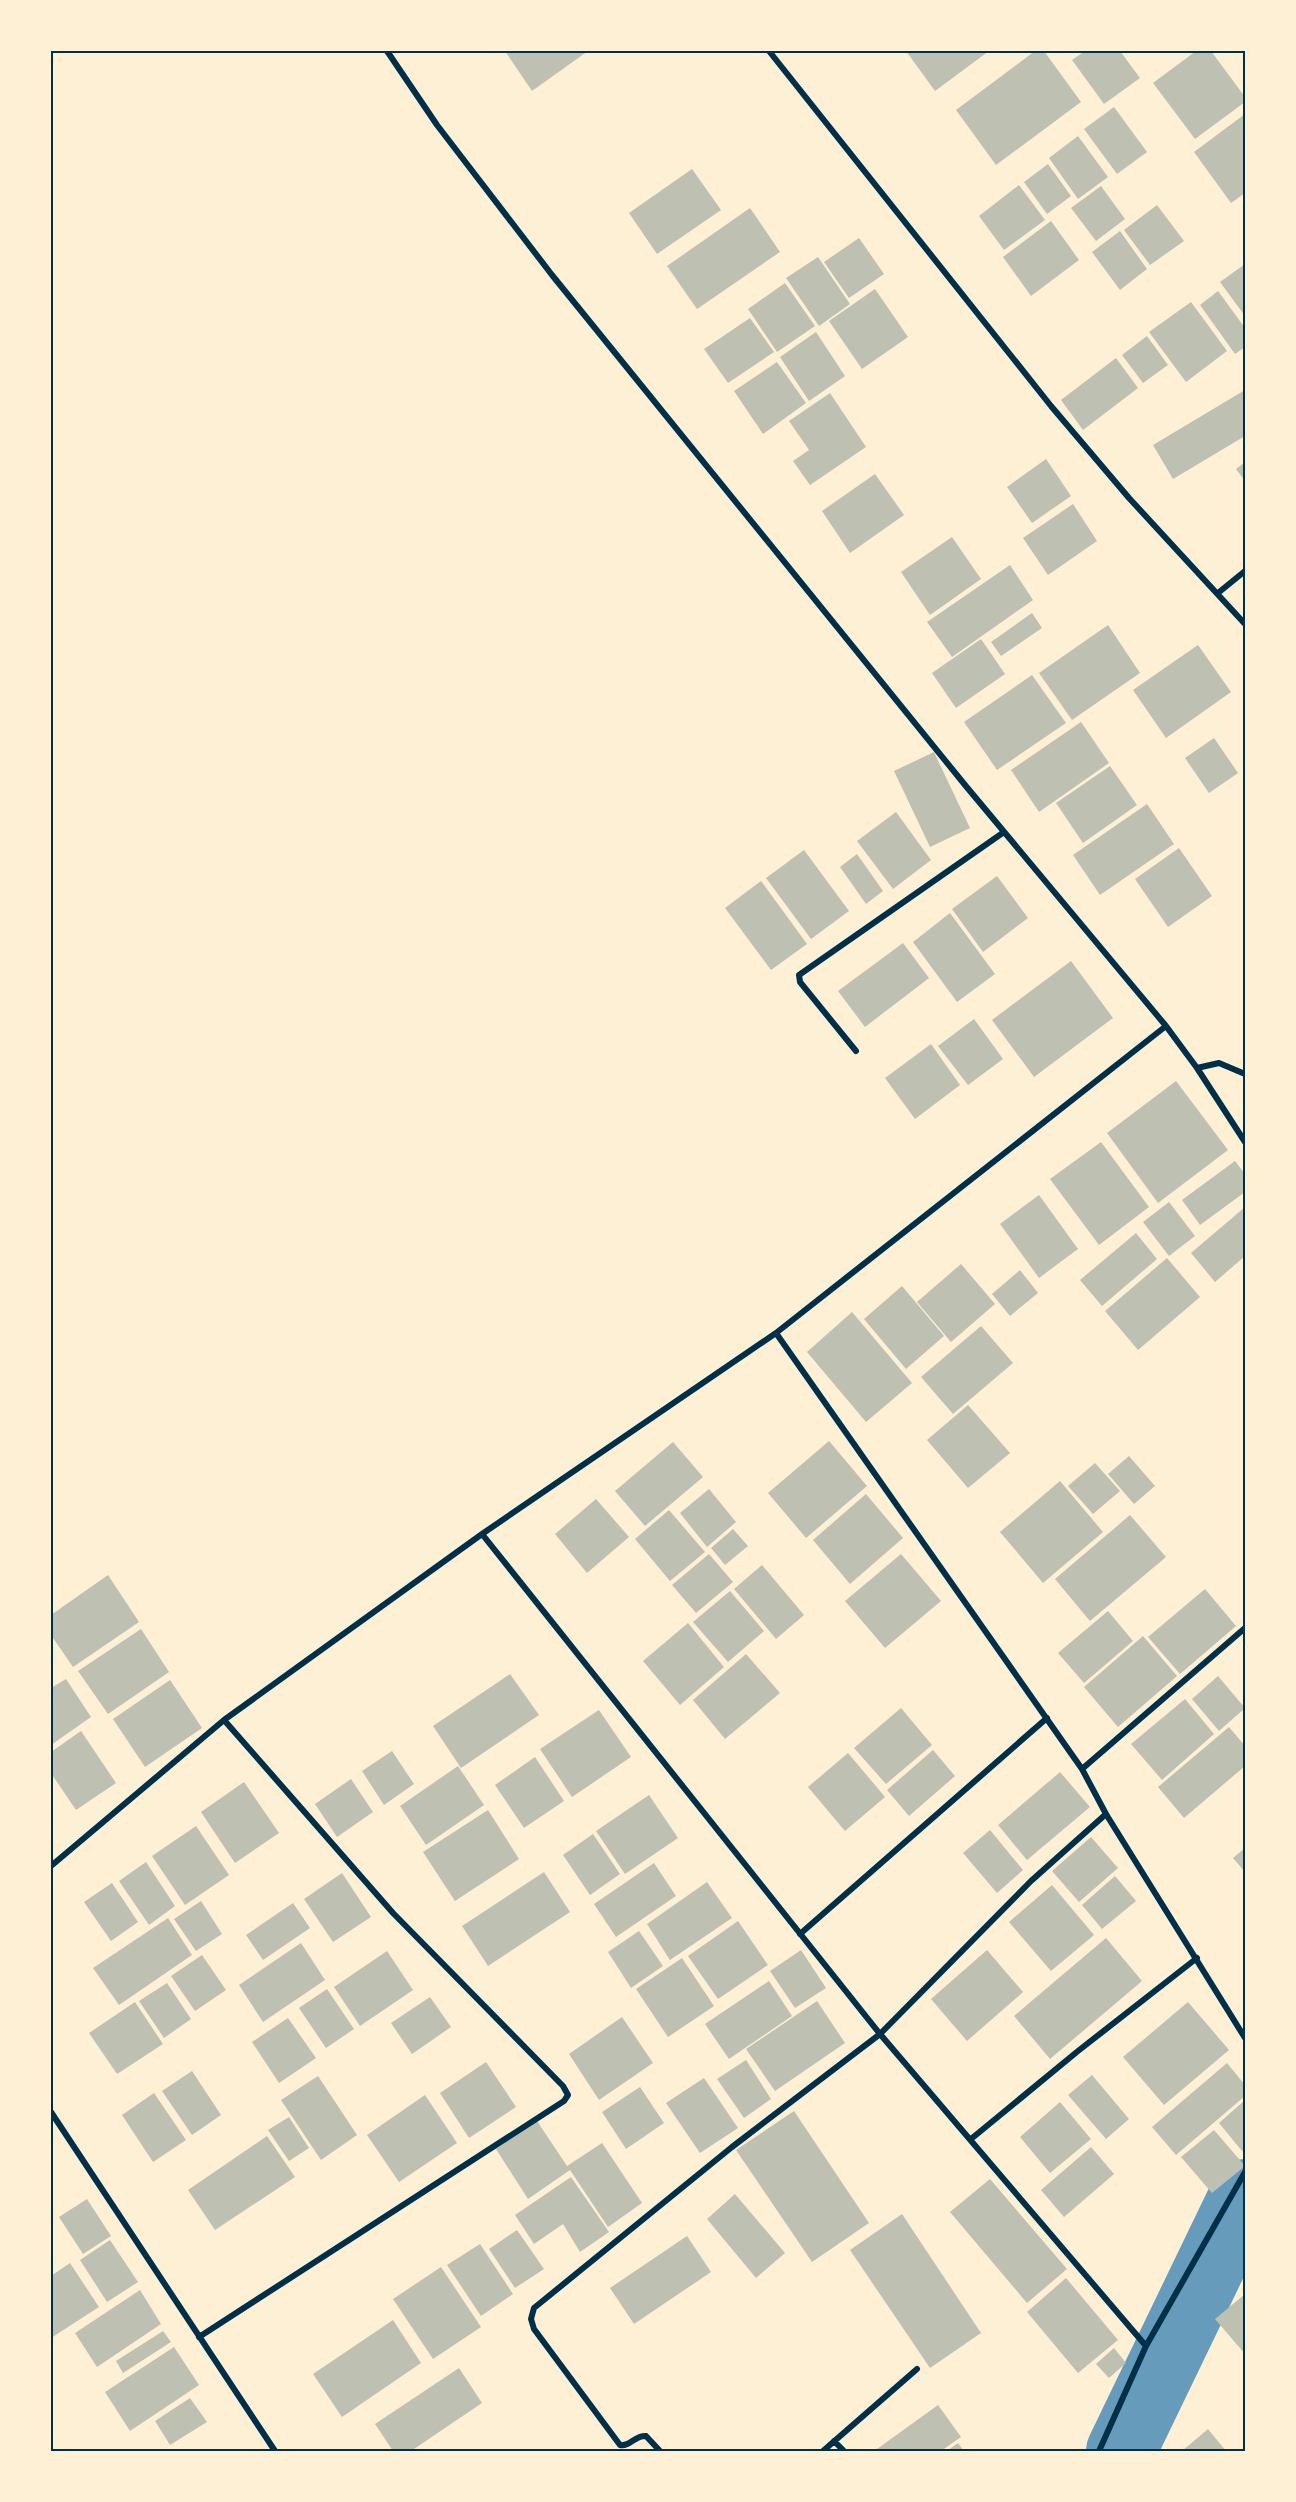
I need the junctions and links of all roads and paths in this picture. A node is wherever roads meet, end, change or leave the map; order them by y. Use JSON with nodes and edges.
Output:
{"nodes":[{"id":1,"x":387,"y":51,"type":"edge"},
{"id":2,"x":769,"y":51,"type":"edge"},
{"id":3,"x":1245,"y":571,"type":"edge"},
{"id":4,"x":1218,"y":593,"type":"junction"},
{"id":5,"x":1245,"y":624,"type":"edge"},
{"id":6,"x":1004,"y":832,"type":"junction"},
{"id":7,"x":1166,"y":1026,"type":"junction"},
{"id":8,"x":856,"y":1051,"type":"dead end"},
{"id":9,"x":1197,"y":1068,"type":"junction"},
{"id":10,"x":1245,"y":1074,"type":"edge"},
{"id":11,"x":1245,"y":1142,"type":"edge"},
{"id":12,"x":776,"y":1333,"type":"junction"},
{"id":13,"x":482,"y":1534,"type":"junction"},
{"id":14,"x":1245,"y":1628,"type":"edge"},
{"id":15,"x":1047,"y":1718,"type":"junction"},
{"id":16,"x":224,"y":1720,"type":"junction"},
{"id":17,"x":1082,"y":1769,"type":"junction"},
{"id":18,"x":1106,"y":1814,"type":"junction"},
{"id":19,"x":51,"y":1866,"type":"edge"},
{"id":20,"x":800,"y":1934,"type":"junction"},
{"id":21,"x":1197,"y":1958,"type":"junction"},
{"id":22,"x":880,"y":2034,"type":"junction"},
{"id":23,"x":1245,"y":2038,"type":"edge"},
{"id":24,"x":51,"y":2112,"type":"edge"},
{"id":25,"x":971,"y":2139,"type":"junction"},
{"id":26,"x":1245,"y":2172,"type":"edge"},
{"id":27,"x":199,"y":2337,"type":"junction"},
{"id":28,"x":1146,"y":2346,"type":"junction"},
{"id":29,"x":917,"y":2368,"type":"dead end"},
{"id":30,"x":834,"y":2441,"type":"junction"},
{"id":31,"x":1102,"y":2450,"type":"edge"},
{"id":32,"x":275,"y":2451,"type":"edge"},
{"id":33,"x":660,"y":2451,"type":"edge"},
{"id":34,"x":823,"y":2451,"type":"edge"},
{"id":35,"x":844,"y":2451,"type":"edge"}],
"edges":[{"from":1,"to":6,"type":"street"},
{"from":2,"to":4,"type":"street"},
{"from":3,"to":4,"type":"street"},
{"from":4,"to":5,"type":"street"},
{"from":6,"to":7,"type":"street"},
{"from":6,"to":8,"type":"street"},
{"from":7,"to":9,"type":"street"},
{"from":7,"to":12,"type":"street"},
{"from":9,"to":10,"type":"street"},
{"from":9,"to":11,"type":"street"},
{"from":12,"to":13,"type":"street"},
{"from":12,"to":15,"type":"street"},
{"from":13,"to":16,"type":"street"},
{"from":13,"to":20,"type":"street"},
{"from":14,"to":17,"type":"street"},
{"from":15,"to":17,"type":"street"},
{"from":15,"to":20,"type":"street"},
{"from":16,"to":19,"type":"street"},
{"from":16,"to":27,"type":"street"},
{"from":17,"to":18,"type":"street"},
{"from":18,"to":21,"type":"street"},
{"from":18,"to":22,"type":"street"},
{"from":20,"to":22,"type":"street"},
{"from":21,"to":23,"type":"street"},
{"from":21,"to":25,"type":"street"},
{"from":22,"to":25,"type":"street"},
{"from":22,"to":33,"type":"street"},
{"from":24,"to":27,"type":"street"},
{"from":25,"to":28,"type":"street"},
{"from":26,"to":28,"type":"street"},
{"from":27,"to":32,"type":"street"},
{"from":28,"to":31,"type":"street"},
{"from":29,"to":30,"type":"street"},
{"from":30,"to":34,"type":"street"},
{"from":30,"to":35,"type":"street"}]}
